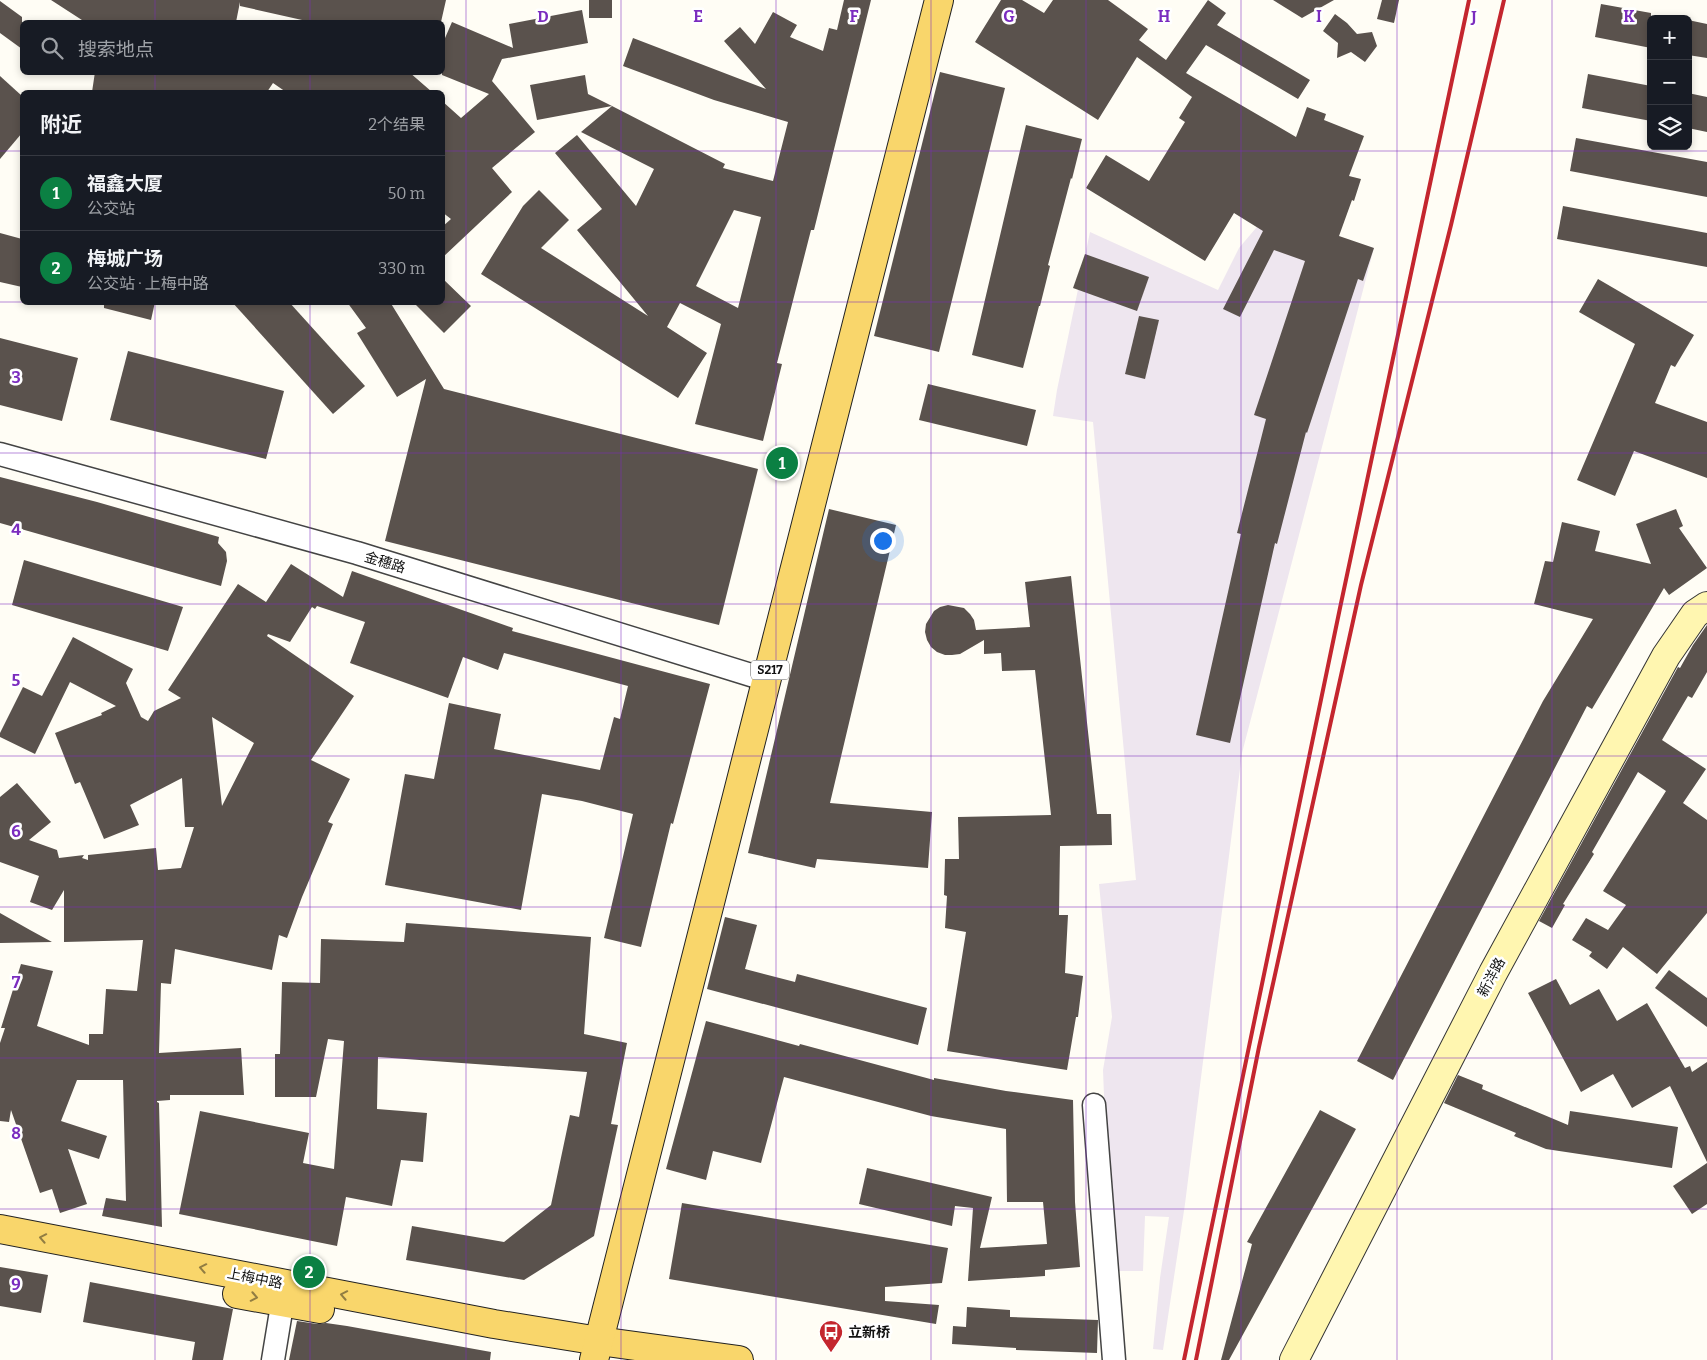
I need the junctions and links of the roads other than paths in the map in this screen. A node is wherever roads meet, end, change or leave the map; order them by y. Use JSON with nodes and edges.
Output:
{"nodes":[{"id":1,"x":940,"y":0,"type":"edge"},
{"id":2,"x":0,"y":454,"type":"edge"},
{"id":3,"x":1707,"y":606,"type":"edge"},
{"id":4,"x":768,"y":680,"type":"junction"},
{"id":5,"x":1094,"y":1105,"type":"dead end"},
{"id":6,"x":0,"y":1229,"type":"edge"},
{"id":7,"x":0,"y":1248,"type":"edge"},
{"id":8,"x":284,"y":1293,"type":"junction"},
{"id":9,"x":596,"y":1352,"type":"edge"},
{"id":10,"x":273,"y":1360,"type":"edge"},
{"id":11,"x":739,"y":1360,"type":"edge"},
{"id":12,"x":1114,"y":1360,"type":"edge"},
{"id":13,"x":1294,"y":1360,"type":"edge"}],
"edges":[{"from":1,"to":4,"type":"main road","number":"S217"},
{"from":2,"to":4,"type":"street","name":"金穗路"},
{"from":3,"to":13,"type":"street","name":"新洋路"},
{"from":4,"to":9,"type":"main road","number":"S217"},
{"from":5,"to":12,"type":"street"},
{"from":8,"to":6,"type":"main road","name":"上梅中路","one_way":true},
{"from":7,"to":8,"type":"main road","name":"上梅中路","one_way":true},
{"from":8,"to":9,"type":"main road","name":"上梅中路"},
{"from":8,"to":10,"type":"street"},
{"from":9,"to":11,"type":"main road","name":"上梅中路"}]}
